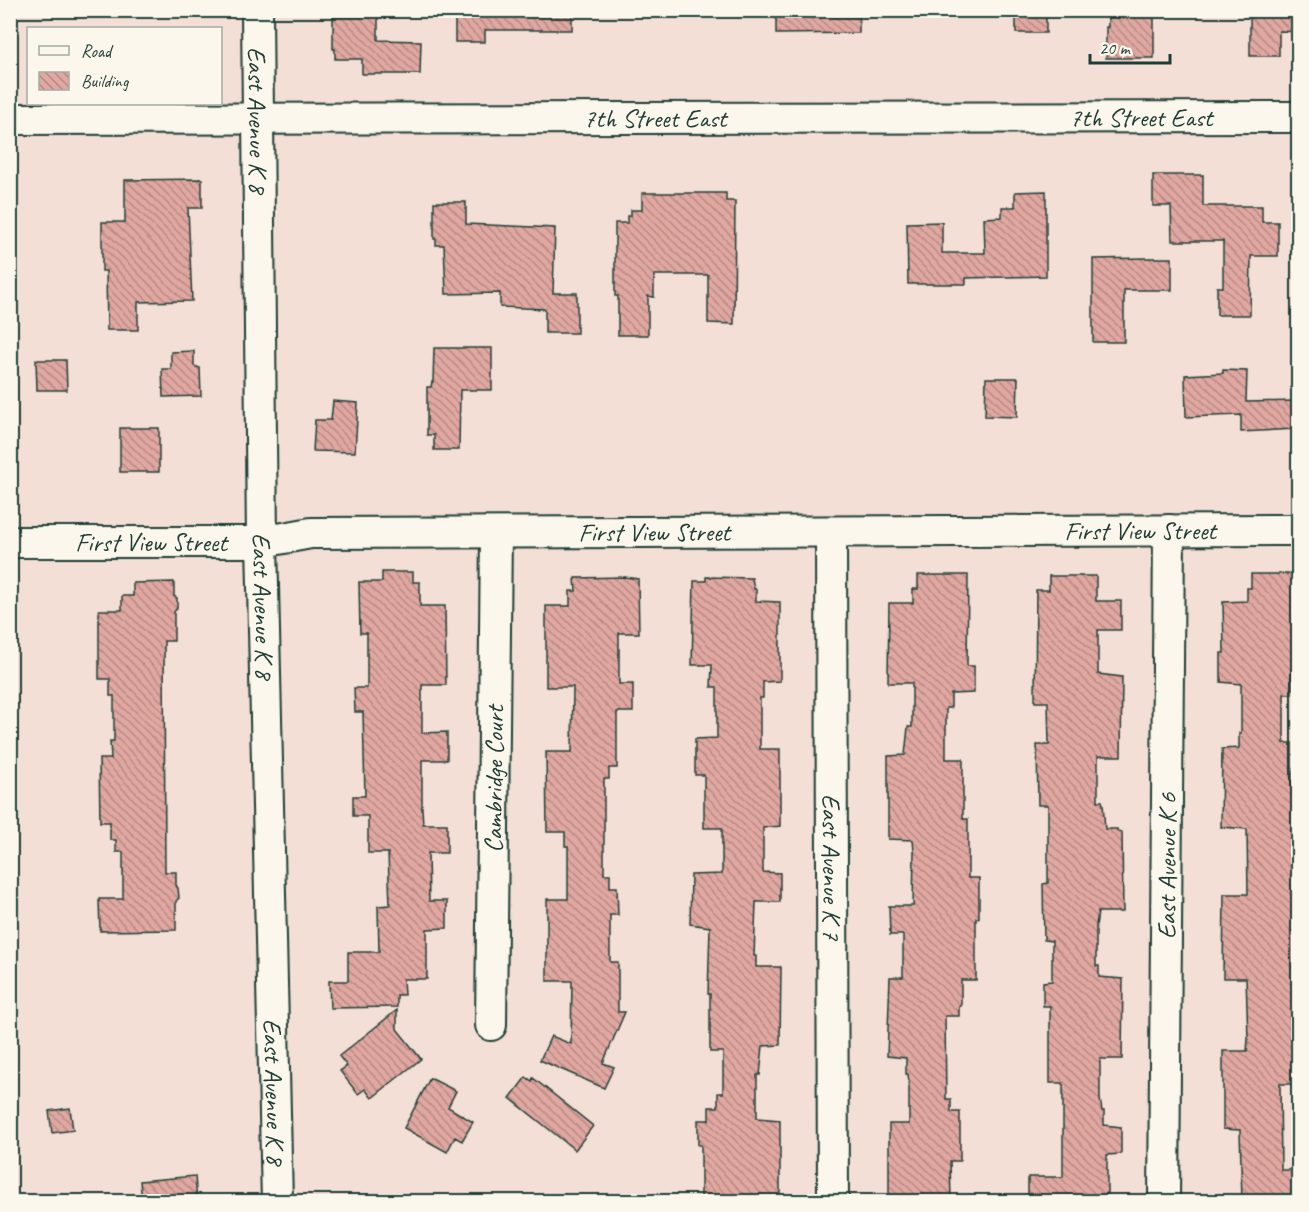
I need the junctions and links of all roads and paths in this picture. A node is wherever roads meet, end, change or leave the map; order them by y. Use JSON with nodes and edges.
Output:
{"nodes":[{"id":1,"x":257,"y":10,"type":"edge"},
{"id":2,"x":1299,"y":117,"type":"edge"},
{"id":3,"x":10,"y":119,"type":"edge"},
{"id":4,"x":258,"y":119,"type":"junction"},
{"id":5,"x":1169,"y":530,"type":"junction"},
{"id":6,"x":1299,"y":530,"type":"edge"},
{"id":7,"x":496,"y":533,"type":"junction"},
{"id":8,"x":831,"y":533,"type":"junction"},
{"id":9,"x":10,"y":542,"type":"edge"},
{"id":10,"x":262,"y":542,"type":"junction"},
{"id":11,"x":491,"y":1025,"type":"dead end"},
{"id":12,"x":277,"y":1202,"type":"edge"},
{"id":13,"x":833,"y":1202,"type":"edge"},
{"id":14,"x":1164,"y":1202,"type":"edge"}],
"edges":[{"from":1,"to":4,"type":"street","name":"East Avenue K 8"},
{"from":2,"to":4,"type":"street","name":"7th Street East"},
{"from":3,"to":4,"type":"street","name":"7th Street East"},
{"from":4,"to":10,"type":"street","name":"East Avenue K 8"},
{"from":5,"to":6,"type":"street","name":"First View Street"},
{"from":5,"to":8,"type":"street","name":"First View Street"},
{"from":5,"to":14,"type":"street","name":"East Avenue K 6"},
{"from":7,"to":8,"type":"street","name":"First View Street"},
{"from":7,"to":10,"type":"street","name":"First View Street"},
{"from":7,"to":11,"type":"street","name":"Cambridge Court"},
{"from":8,"to":13,"type":"street","name":"East Avenue K 7"},
{"from":9,"to":10,"type":"street","name":"First View Street"},
{"from":10,"to":12,"type":"street","name":"East Avenue K 8"}]}
